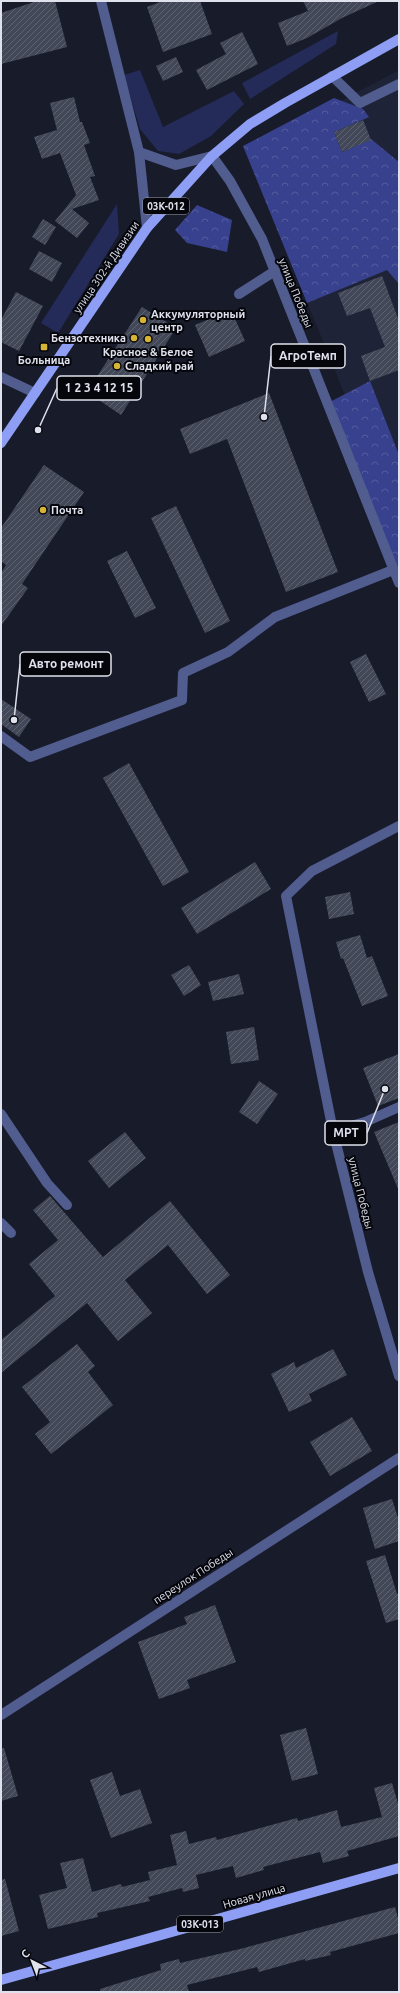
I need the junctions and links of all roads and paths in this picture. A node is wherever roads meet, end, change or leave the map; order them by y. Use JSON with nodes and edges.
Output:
{"nodes":[{"id":1,"x":101,"y":1,"type":"edge"},
{"id":2,"x":399,"y":39,"type":"edge"},
{"id":3,"x":332,"y":76,"type":"junction"},
{"id":4,"x":399,"y":84,"type":"edge"},
{"id":5,"x":139,"y":152,"type":"junction"},
{"id":6,"x":212,"y":156,"type":"junction"},
{"id":7,"x":147,"y":228,"type":"junction"},
{"id":8,"x":275,"y":271,"type":"junction"},
{"id":9,"x":239,"y":294,"type":"dead end"},
{"id":10,"x":1,"y":377,"type":"edge"},
{"id":11,"x":35,"y":393,"type":"junction"},
{"id":12,"x":1,"y":443,"type":"edge"},
{"id":13,"x":393,"y":570,"type":"junction"},
{"id":14,"x":399,"y":583,"type":"edge"},
{"id":15,"x":1,"y":736,"type":"edge"},
{"id":16,"x":399,"y":826,"type":"edge"},
{"id":17,"x":399,"y":1108,"type":"edge"},
{"id":18,"x":1,"y":1114,"type":"edge"},
{"id":19,"x":333,"y":1131,"type":"junction"},
{"id":20,"x":67,"y":1205,"type":"dead end"},
{"id":21,"x":1,"y":1223,"type":"edge"},
{"id":22,"x":11,"y":1233,"type":"dead end"},
{"id":23,"x":399,"y":1376,"type":"edge"},
{"id":24,"x":399,"y":1458,"type":"edge"},
{"id":25,"x":1,"y":1715,"type":"edge"},
{"id":26,"x":399,"y":1868,"type":"edge"},
{"id":27,"x":1,"y":1980,"type":"edge"}],
"edges":[{"from":1,"to":5,"type":"street"},
{"from":2,"to":3,"type":"main road","name":"улица 302-й Дивизии","number":"03К-012"},
{"from":3,"to":4,"type":"street"},
{"from":3,"to":6,"type":"main road","name":"улица 302-й Дивизии","number":"03К-012"},
{"from":5,"to":6,"type":"street"},
{"from":5,"to":7,"type":"street"},
{"from":6,"to":7,"type":"main road","name":"улица 302-й Дивизии","number":"03К-012"},
{"from":6,"to":8,"type":"street","name":"улица Победы"},
{"from":7,"to":11,"type":"main road","name":"улица 302-й Дивизии","number":"03К-012"},
{"from":8,"to":9,"type":"street"},
{"from":8,"to":13,"type":"street","name":"улица Победы"},
{"from":10,"to":11,"type":"street"},
{"from":11,"to":12,"type":"main road","name":"улица 302-й Дивизии","number":"03К-012"},
{"from":13,"to":14,"type":"street","name":"улица Победы"},
{"from":13,"to":15,"type":"street"},
{"from":16,"to":19,"type":"street","name":"улица Победы"},
{"from":17,"to":19,"type":"street"},
{"from":18,"to":20,"type":"street"},
{"from":19,"to":23,"type":"street","name":"улица Победы"},
{"from":21,"to":22,"type":"street"},
{"from":24,"to":25,"type":"street","name":"переулок Победы"},
{"from":26,"to":27,"type":"main road","name":"Новая улица","number":"03К-013"}]}
